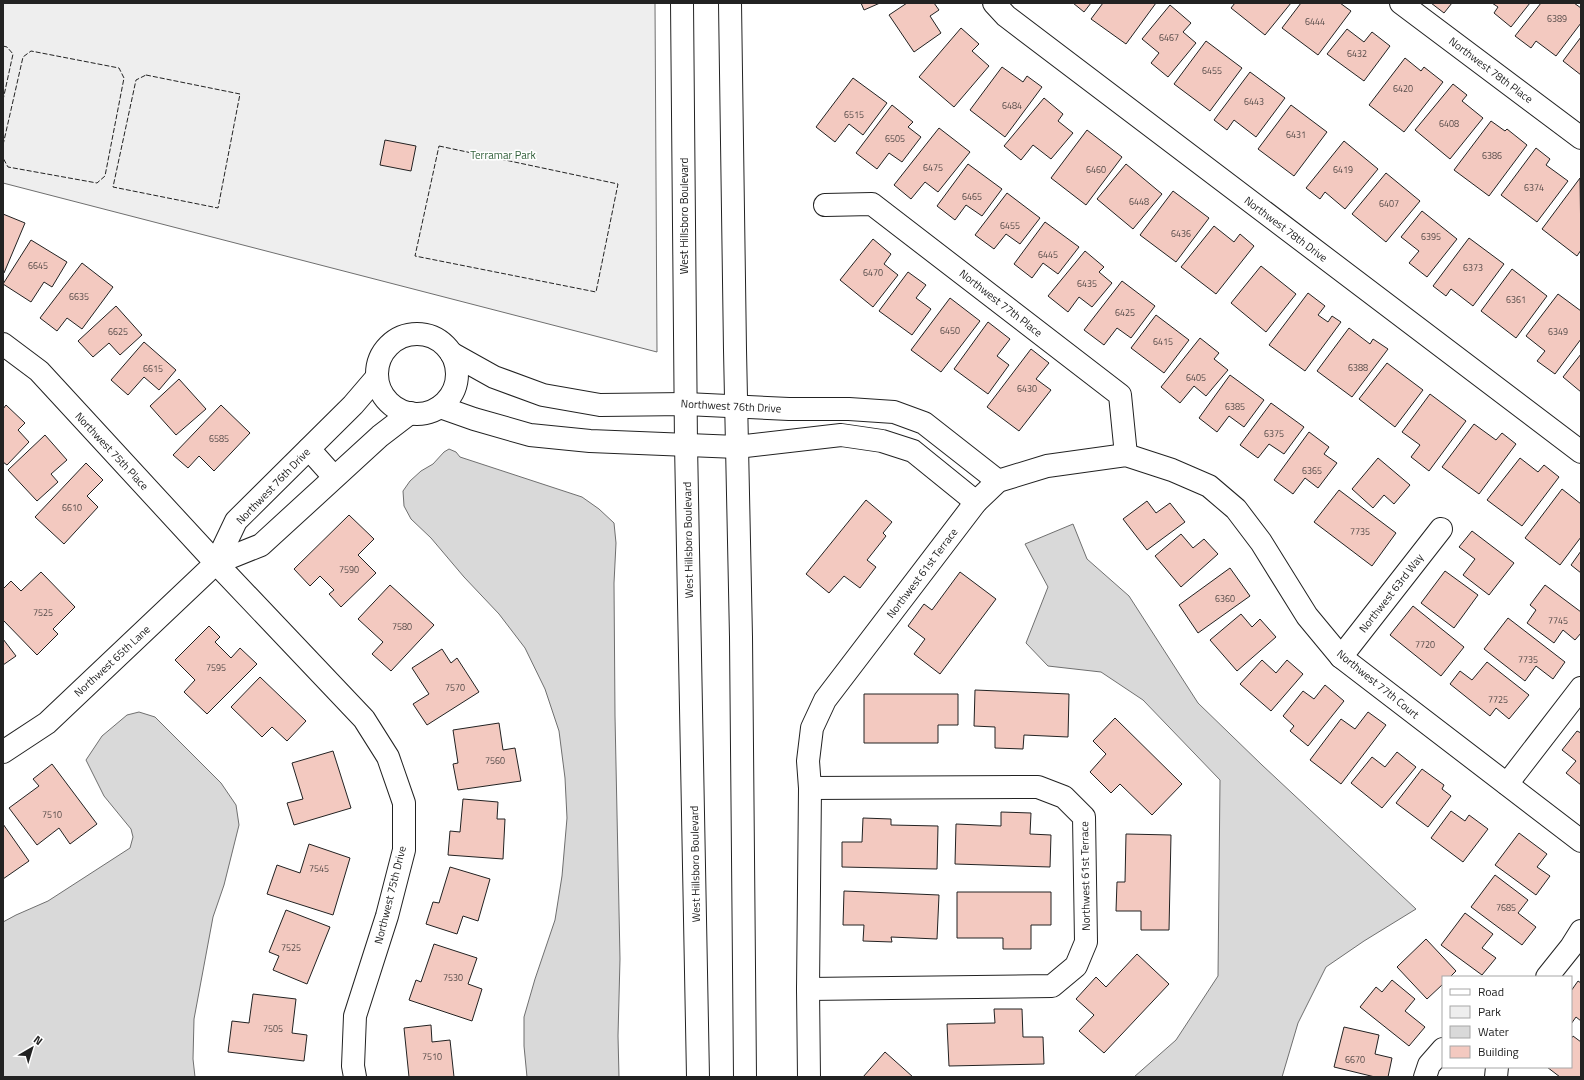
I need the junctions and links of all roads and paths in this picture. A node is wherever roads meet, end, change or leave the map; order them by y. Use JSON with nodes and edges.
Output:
{"nodes":[{"id":1,"x":682,"y":3,"type":"edge"},
{"id":2,"x":730,"y":3,"type":"edge"},
{"id":3,"x":994,"y":3,"type":"edge"},
{"id":4,"x":1401,"y":3,"type":"edge"},
{"id":5,"x":1581,"y":138,"type":"edge"},
{"id":6,"x":825,"y":205,"type":"dead end"},
{"id":7,"x":3,"y":344,"type":"edge"},
{"id":8,"x":451,"y":353,"type":"junction"},
{"id":9,"x":377,"y":377,"type":"junction"},
{"id":10,"x":686,"y":404,"type":"junction"},
{"id":11,"x":736,"y":406,"type":"junction"},
{"id":12,"x":440,"y":407,"type":"junction"},
{"id":13,"x":410,"y":413,"type":"junction"},
{"id":14,"x":686,"y":444,"type":"junction"},
{"id":15,"x":737,"y":447,"type":"junction"},
{"id":16,"x":308,"y":449,"type":"junction"},
{"id":17,"x":1581,"y":452,"type":"edge"},
{"id":18,"x":1126,"y":455,"type":"junction"},
{"id":19,"x":334,"y":477,"type":"junction"},
{"id":20,"x":998,"y":481,"type":"junction"},
{"id":21,"x":976,"y":502,"type":"junction"},
{"id":22,"x":1441,"y":529,"type":"dead end"},
{"id":23,"x":216,"y":563,"type":"junction"},
{"id":24,"x":1341,"y":657,"type":"junction"},
{"id":25,"x":1581,"y":688,"type":"edge"},
{"id":26,"x":3,"y":752,"type":"edge"},
{"id":27,"x":1507,"y":784,"type":"junction"},
{"id":28,"x":810,"y":788,"type":"junction"},
{"id":29,"x":1581,"y":841,"type":"edge"},
{"id":30,"x":1581,"y":931,"type":"edge"},
{"id":31,"x":1549,"y":976,"type":"edge"},
{"id":32,"x":808,"y":989,"type":"junction"},
{"id":33,"x":1442,"y":1050,"type":"edge"},
{"id":34,"x":355,"y":1077,"type":"edge"},
{"id":35,"x":698,"y":1077,"type":"edge"},
{"id":36,"x":745,"y":1077,"type":"edge"},
{"id":37,"x":809,"y":1077,"type":"edge"},
{"id":38,"x":1425,"y":1077,"type":"edge"}],
"edges":[{"from":1,"to":10,"type":"street","name":"West Hillsboro Boulevard"},
{"from":2,"to":11,"type":"street"},
{"from":3,"to":17,"type":"street","name":"Northwest 78th Drive"},
{"from":4,"to":5,"type":"street","name":"Northwest 78th Place"},
{"from":6,"to":18,"type":"street","name":"Northwest 77th Place"},
{"from":7,"to":23,"type":"street","name":"Northwest 75th Place"},
{"from":8,"to":9,"type":"street"},
{"from":8,"to":10,"type":"street","name":"Northwest 76th Drive"},
{"from":8,"to":12,"type":"street"},
{"from":9,"to":13,"type":"street"},
{"from":9,"to":16,"type":"street","name":"Northwest 76th Drive"},
{"from":10,"to":11,"type":"street","name":"Northwest 76th Drive"},
{"from":10,"to":14,"type":"street","name":"West Hillsboro Boulevard"},
{"from":11,"to":15,"type":"street"},
{"from":11,"to":20,"type":"street","name":"Northwest 76th Drive"},
{"from":12,"to":13,"type":"street"},
{"from":12,"to":14,"type":"street"},
{"from":13,"to":19,"type":"street"},
{"from":14,"to":15,"type":"street"},
{"from":14,"to":35,"type":"street","name":"West Hillsboro Boulevard"},
{"from":15,"to":21,"type":"street"},
{"from":15,"to":36,"type":"street"},
{"from":16,"to":19,"type":"street"},
{"from":16,"to":23,"type":"street","name":"Northwest 76th Drive"},
{"from":18,"to":20,"type":"street","name":"Northwest 61st Terrace"},
{"from":18,"to":24,"type":"street","name":"Northwest 77th Court"},
{"from":19,"to":23,"type":"street"},
{"from":20,"to":21,"type":"street","name":"Northwest 61st Terrace"},
{"from":21,"to":28,"type":"street","name":"Northwest 61st Terrace"},
{"from":22,"to":24,"type":"street","name":"Northwest 63rd Way"},
{"from":23,"to":26,"type":"street","name":"Northwest 65th Lane"},
{"from":23,"to":34,"type":"street","name":"Northwest 75th Drive"},
{"from":24,"to":27,"type":"street","name":"Northwest 77th Court"},
{"from":25,"to":27,"type":"street"},
{"from":27,"to":29,"type":"street","name":"Northwest 77th Court"},
{"from":28,"to":32,"type":"street","name":"Northwest 61st Terrace"},
{"from":28,"to":32,"type":"street","name":"Northwest 61st Terrace"},
{"from":30,"to":31,"type":"street"},
{"from":32,"to":37,"type":"street","name":"Northwest 61st Terrace"},
{"from":33,"to":38,"type":"street"}]}
